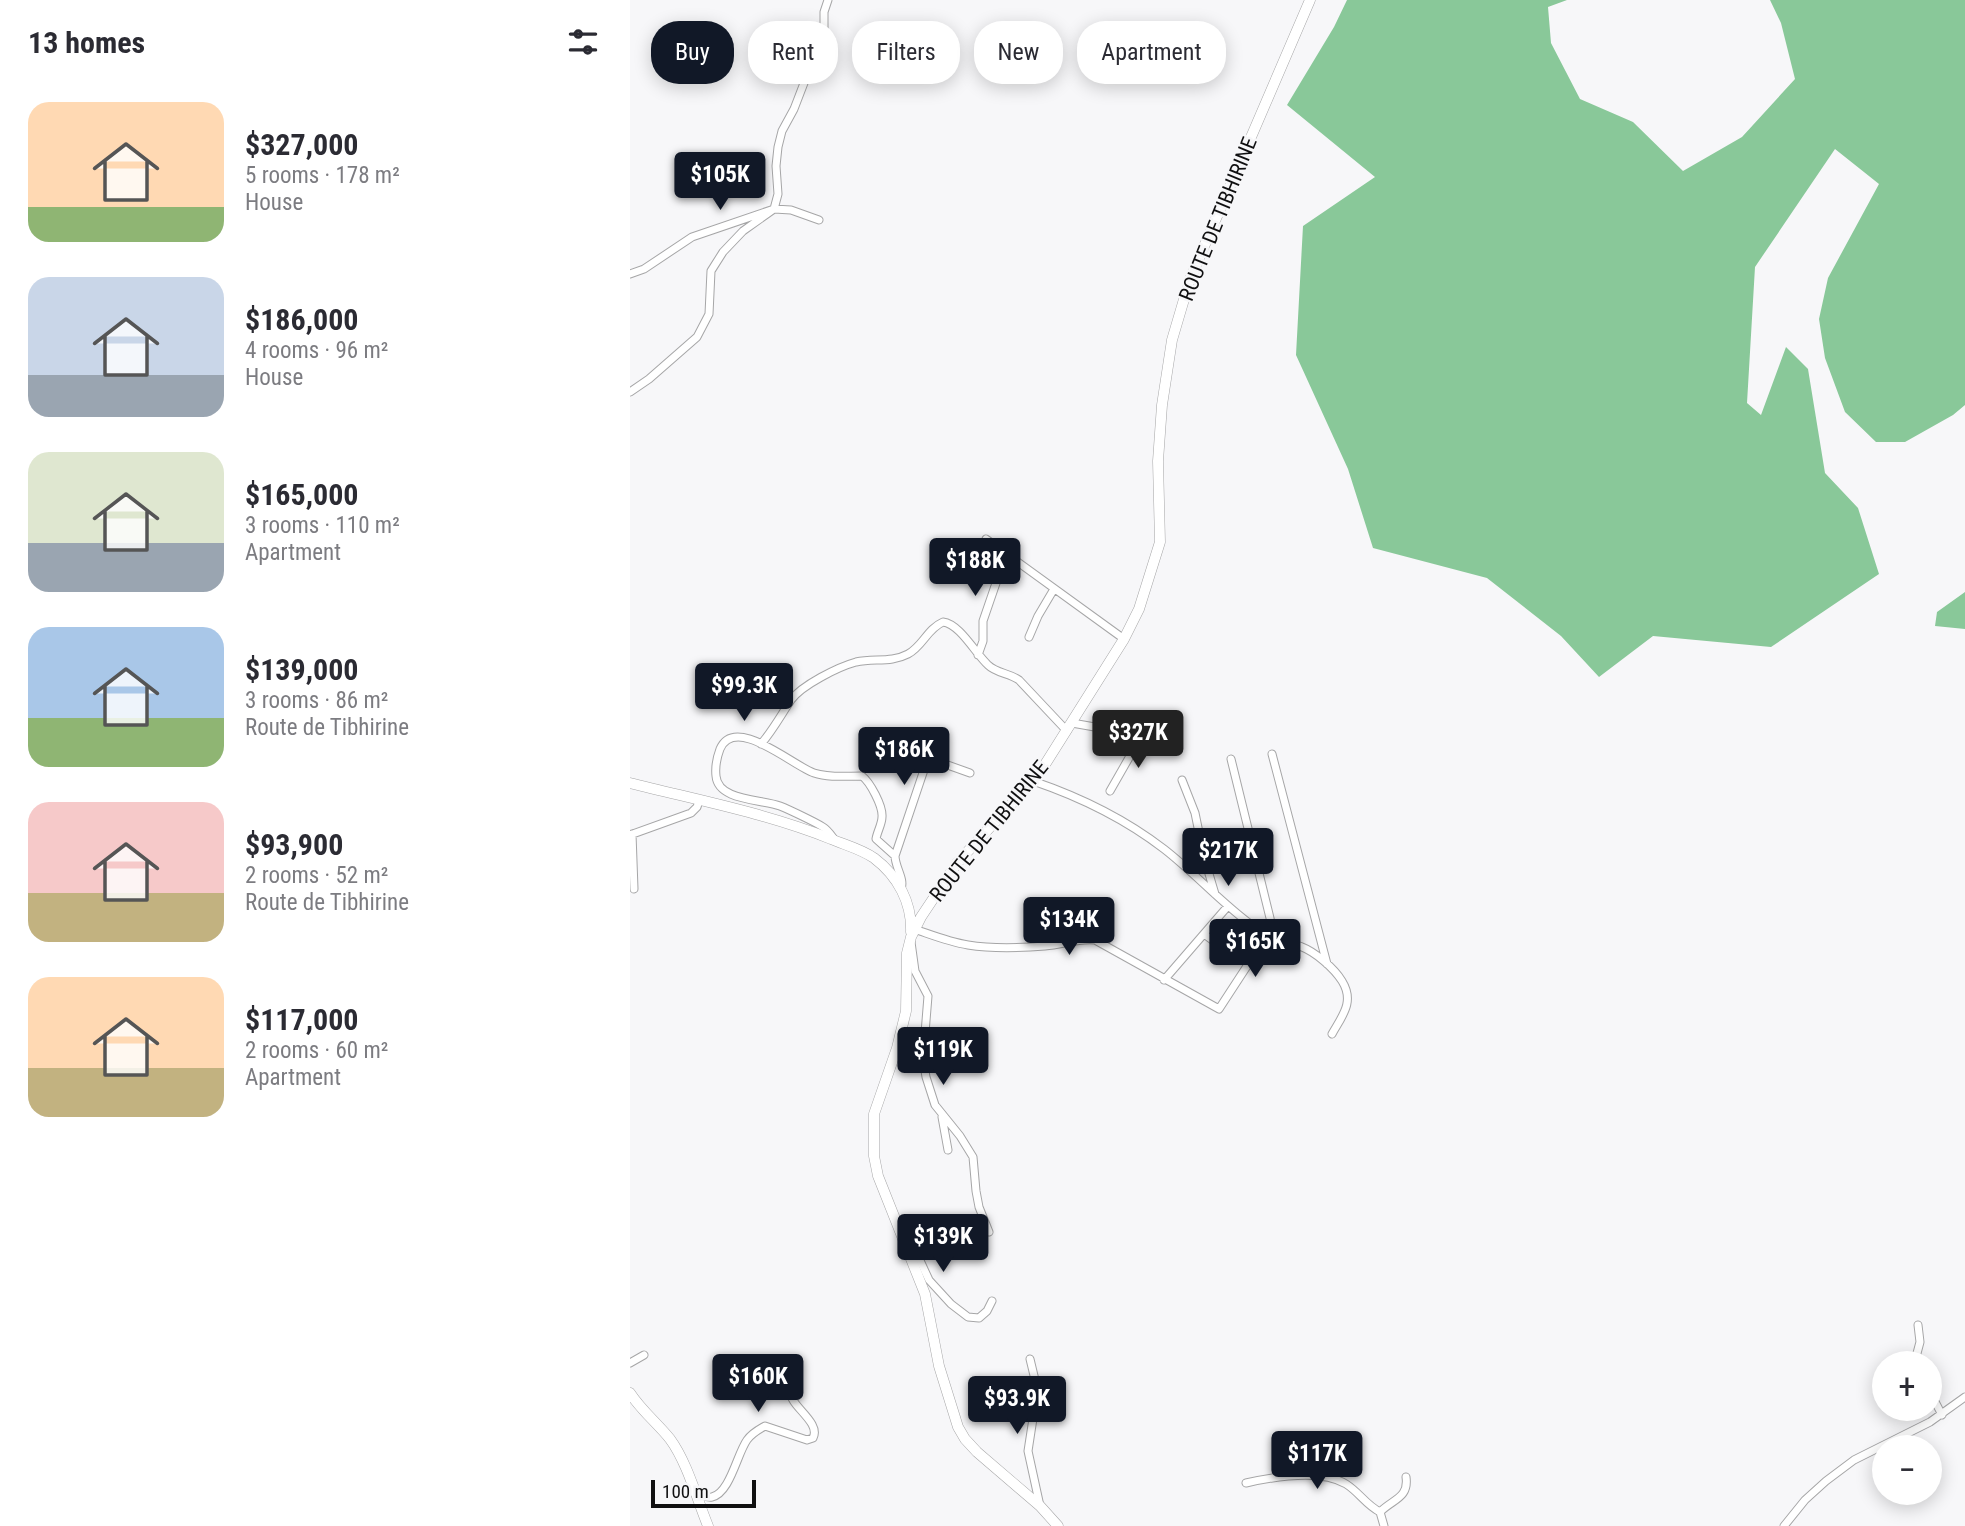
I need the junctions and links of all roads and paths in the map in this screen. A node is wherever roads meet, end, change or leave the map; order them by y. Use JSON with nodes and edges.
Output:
{"nodes":[{"id":1,"x":828,"y":0,"type":"edge"},
{"id":2,"x":1310,"y":0,"type":"edge"},
{"id":3,"x":774,"y":208,"type":"junction"},
{"id":4,"x":819,"y":220,"type":"dead end"},
{"id":5,"x":630,"y":274,"type":"edge"},
{"id":6,"x":630,"y":392,"type":"edge"},
{"id":7,"x":986,"y":539,"type":"dead end"},
{"id":8,"x":1006,"y":554,"type":"junction"},
{"id":9,"x":1054,"y":589,"type":"junction"},
{"id":10,"x":1029,"y":637,"type":"dead end"},
{"id":11,"x":1124,"y":639,"type":"junction"},
{"id":12,"x":978,"y":655,"type":"junction"},
{"id":13,"x":1069,"y":727,"type":"junction"},
{"id":14,"x":1142,"y":735,"type":"junction"},
{"id":15,"x":1174,"y":741,"type":"dead end"},
{"id":16,"x":761,"y":744,"type":"junction"},
{"id":17,"x":1272,"y":754,"type":"dead end"},
{"id":18,"x":1231,"y":759,"type":"dead end"},
{"id":19,"x":970,"y":773,"type":"dead end"},
{"id":20,"x":1182,"y":780,"type":"dead end"},
{"id":21,"x":1033,"y":781,"type":"junction"},
{"id":22,"x":630,"y":783,"type":"edge"},
{"id":23,"x":1110,"y":791,"type":"dead end"},
{"id":24,"x":699,"y":801,"type":"junction"},
{"id":25,"x":631,"y":835,"type":"edge"},
{"id":26,"x":835,"y":841,"type":"junction"},
{"id":27,"x":895,"y":856,"type":"junction"},
{"id":28,"x":634,"y":889,"type":"dead end"},
{"id":29,"x":901,"y":889,"type":"junction"},
{"id":30,"x":1215,"y":895,"type":"junction"},
{"id":31,"x":1228,"y":906,"type":"junction"},
{"id":32,"x":1263,"y":932,"type":"junction"},
{"id":33,"x":912,"y":933,"type":"junction"},
{"id":34,"x":1204,"y":934,"type":"junction"},
{"id":35,"x":1273,"y":937,"type":"junction"},
{"id":36,"x":1249,"y":963,"type":"junction"},
{"id":37,"x":1327,"y":964,"type":"junction"},
{"id":38,"x":1164,"y":980,"type":"junction"},
{"id":39,"x":1332,"y":1034,"type":"dead end"},
{"id":40,"x":941,"y":1114,"type":"junction"},
{"id":41,"x":948,"y":1150,"type":"dead end"},
{"id":42,"x":989,"y":1232,"type":"dead end"},
{"id":43,"x":903,"y":1237,"type":"junction"},
{"id":44,"x":992,"y":1301,"type":"dead end"},
{"id":45,"x":1918,"y":1325,"type":"dead end"},
{"id":46,"x":1918,"y":1351,"type":"edge"},
{"id":47,"x":644,"y":1355,"type":"dead end"},
{"id":48,"x":1030,"y":1360,"type":"dead end"},
{"id":49,"x":770,"y":1361,"type":"dead end"},
{"id":50,"x":630,"y":1363,"type":"edge"},
{"id":51,"x":630,"y":1393,"type":"edge"},
{"id":52,"x":1965,"y":1397,"type":"edge"},
{"id":53,"x":633,"y":1405,"type":"edge"},
{"id":54,"x":1942,"y":1415,"type":"edge"},
{"id":55,"x":1930,"y":1421,"type":"edge"},
{"id":56,"x":1406,"y":1477,"type":"dead end"},
{"id":57,"x":1246,"y":1483,"type":"dead end"},
{"id":58,"x":695,"y":1494,"type":"junction"},
{"id":59,"x":1040,"y":1506,"type":"junction"},
{"id":60,"x":1380,"y":1512,"type":"junction"},
{"id":61,"x":708,"y":1526,"type":"edge"},
{"id":62,"x":1058,"y":1526,"type":"edge"},
{"id":63,"x":1384,"y":1526,"type":"edge"},
{"id":64,"x":1784,"y":1526,"type":"edge"}],
"edges":[{"from":1,"to":3,"type":"street"},
{"from":2,"to":11,"type":"street","name":"ROUTE DE TIBHIRINE"},
{"from":3,"to":4,"type":"street"},
{"from":3,"to":5,"type":"street"},
{"from":3,"to":6,"type":"street"},
{"from":7,"to":8,"type":"street"},
{"from":8,"to":9,"type":"street"},
{"from":8,"to":12,"type":"street"},
{"from":9,"to":10,"type":"street"},
{"from":9,"to":11,"type":"street"},
{"from":11,"to":13,"type":"street","name":"ROUTE DE TIBHIRINE"},
{"from":12,"to":13,"type":"street"},
{"from":12,"to":16,"type":"street"},
{"from":13,"to":14,"type":"street"},
{"from":13,"to":21,"type":"street","name":"ROUTE DE TIBHIRINE"},
{"from":14,"to":15,"type":"street"},
{"from":14,"to":23,"type":"street"},
{"from":16,"to":26,"type":"street"},
{"from":16,"to":27,"type":"street"},
{"from":17,"to":37,"type":"street"},
{"from":18,"to":35,"type":"street"},
{"from":19,"to":27,"type":"street"},
{"from":20,"to":30,"type":"street"},
{"from":21,"to":30,"type":"street"},
{"from":21,"to":33,"type":"street","name":"ROUTE DE TIBHIRINE"},
{"from":22,"to":24,"type":"street"},
{"from":24,"to":25,"type":"street"},
{"from":24,"to":26,"type":"street"},
{"from":25,"to":28,"type":"street"},
{"from":26,"to":29,"type":"street"},
{"from":27,"to":29,"type":"street"},
{"from":29,"to":33,"type":"street"},
{"from":30,"to":31,"type":"street"},
{"from":31,"to":32,"type":"street"},
{"from":31,"to":34,"type":"street"},
{"from":32,"to":35,"type":"street"},
{"from":32,"to":36,"type":"street"},
{"from":33,"to":38,"type":"street"},
{"from":33,"to":40,"type":"street"},
{"from":33,"to":43,"type":"street","name":"ROUTE DE TIBHIRINE"},
{"from":34,"to":36,"type":"street"},
{"from":34,"to":38,"type":"street"},
{"from":35,"to":37,"type":"street"},
{"from":36,"to":38,"type":"street"},
{"from":37,"to":39,"type":"street"},
{"from":40,"to":41,"type":"street"},
{"from":40,"to":42,"type":"street"},
{"from":43,"to":44,"type":"street"},
{"from":43,"to":59,"type":"street","name":"ROUTE DE TIBHIRINE"},
{"from":45,"to":46,"type":"street"},
{"from":47,"to":50,"type":"street"},
{"from":48,"to":59,"type":"street"},
{"from":49,"to":58,"type":"street"},
{"from":51,"to":53,"type":"street"},
{"from":52,"to":54,"type":"street"},
{"from":53,"to":58,"type":"street"},
{"from":55,"to":64,"type":"street"},
{"from":56,"to":60,"type":"street"},
{"from":57,"to":60,"type":"street"},
{"from":58,"to":61,"type":"street"},
{"from":59,"to":62,"type":"street","name":"ROUTE DE TIBHIRINE"},
{"from":60,"to":63,"type":"street"}]}
